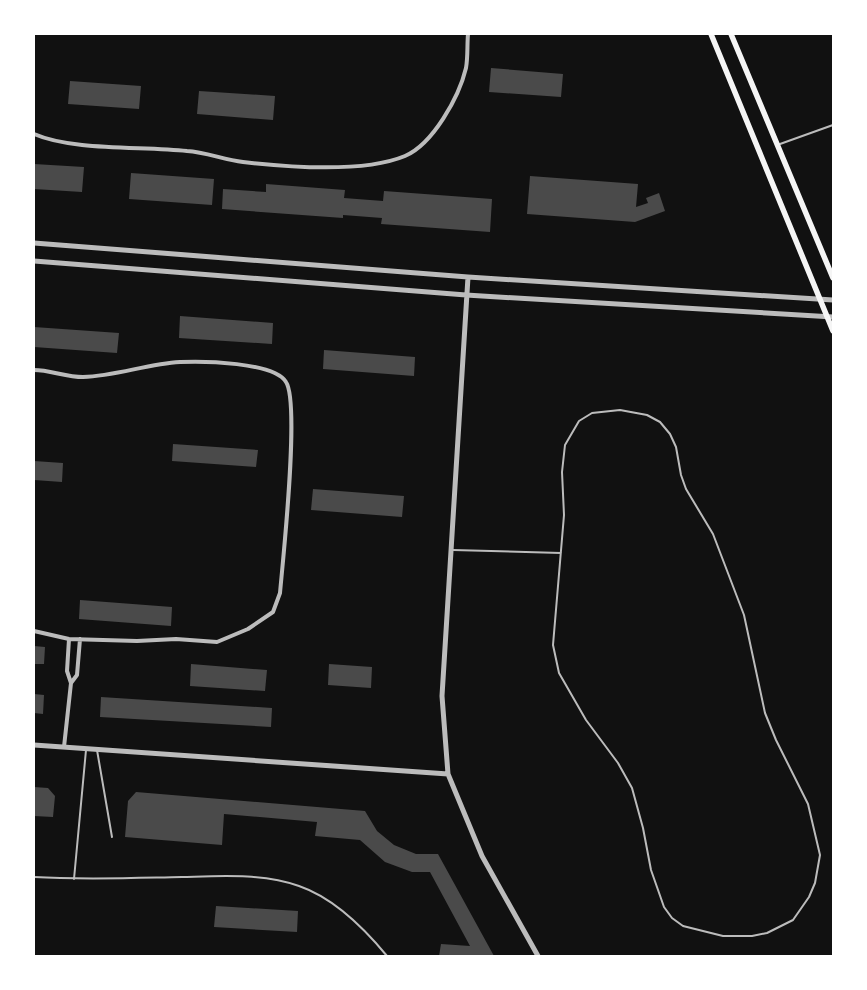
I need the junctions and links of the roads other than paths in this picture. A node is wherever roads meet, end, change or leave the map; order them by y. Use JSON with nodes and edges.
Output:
{"nodes":[{"id":1,"x":468,"y":34,"type":"edge"},
{"id":2,"x":711,"y":34,"type":"edge"},
{"id":3,"x":731,"y":34,"type":"edge"},
{"id":4,"x":833,"y":125,"type":"edge"},
{"id":5,"x":34,"y":134,"type":"edge"},
{"id":6,"x":778,"y":145,"type":"junction"},
{"id":7,"x":34,"y":243,"type":"edge"},
{"id":8,"x":34,"y":261,"type":"edge"},
{"id":9,"x":468,"y":277,"type":"junction"},
{"id":10,"x":833,"y":278,"type":"edge"},
{"id":11,"x":466,"y":295,"type":"junction"},
{"id":12,"x":820,"y":299,"type":"junction"},
{"id":13,"x":833,"y":300,"type":"edge"},
{"id":14,"x":830,"y":317,"type":"edge"},
{"id":15,"x":833,"y":331,"type":"edge"},
{"id":16,"x":34,"y":370,"type":"edge"},
{"id":17,"x":451,"y":550,"type":"junction"},
{"id":18,"x":561,"y":553,"type":"junction"},
{"id":19,"x":34,"y":631,"type":"edge"},
{"id":20,"x":69,"y":639,"type":"junction"},
{"id":21,"x":80,"y":639,"type":"junction"},
{"id":22,"x":71,"y":683,"type":"junction"},
{"id":23,"x":34,"y":745,"type":"edge"},
{"id":24,"x":64,"y":747,"type":"junction"},
{"id":25,"x":86,"y":749,"type":"junction"},
{"id":26,"x":97,"y":750,"type":"junction"},
{"id":27,"x":448,"y":774,"type":"junction"},
{"id":28,"x":112,"y":837,"type":"dead end"},
{"id":29,"x":34,"y":877,"type":"edge"},
{"id":30,"x":74,"y":880,"type":"junction"},
{"id":31,"x":387,"y":956,"type":"edge"},
{"id":32,"x":538,"y":956,"type":"edge"}],
"edges":[{"from":1,"to":5,"type":"street"},
{"from":2,"to":12,"type":"main road"},
{"from":3,"to":6,"type":"main road"},
{"from":4,"to":6,"type":"lane"},
{"from":6,"to":10,"type":"main road"},
{"from":7,"to":9,"type":"street"},
{"from":8,"to":11,"type":"street"},
{"from":9,"to":11,"type":"street"},
{"from":9,"to":12,"type":"street"},
{"from":11,"to":14,"type":"street"},
{"from":11,"to":17,"type":"street"},
{"from":12,"to":13,"type":"street"},
{"from":12,"to":14,"type":"main road"},
{"from":14,"to":15,"type":"main road"},
{"from":16,"to":21,"type":"street"},
{"from":17,"to":18,"type":"lane"},
{"from":17,"to":27,"type":"street"},
{"from":18,"to":18,"type":"lane"},
{"from":19,"to":20,"type":"street"},
{"from":20,"to":21,"type":"street"},
{"from":20,"to":22,"type":"street"},
{"from":21,"to":22,"type":"street"},
{"from":22,"to":24,"type":"street"},
{"from":23,"to":24,"type":"street"},
{"from":24,"to":25,"type":"street"},
{"from":25,"to":26,"type":"street"},
{"from":25,"to":30,"type":"lane"},
{"from":26,"to":27,"type":"street"},
{"from":26,"to":28,"type":"lane"},
{"from":27,"to":32,"type":"street"},
{"from":29,"to":30,"type":"lane"},
{"from":30,"to":31,"type":"lane"}]}
